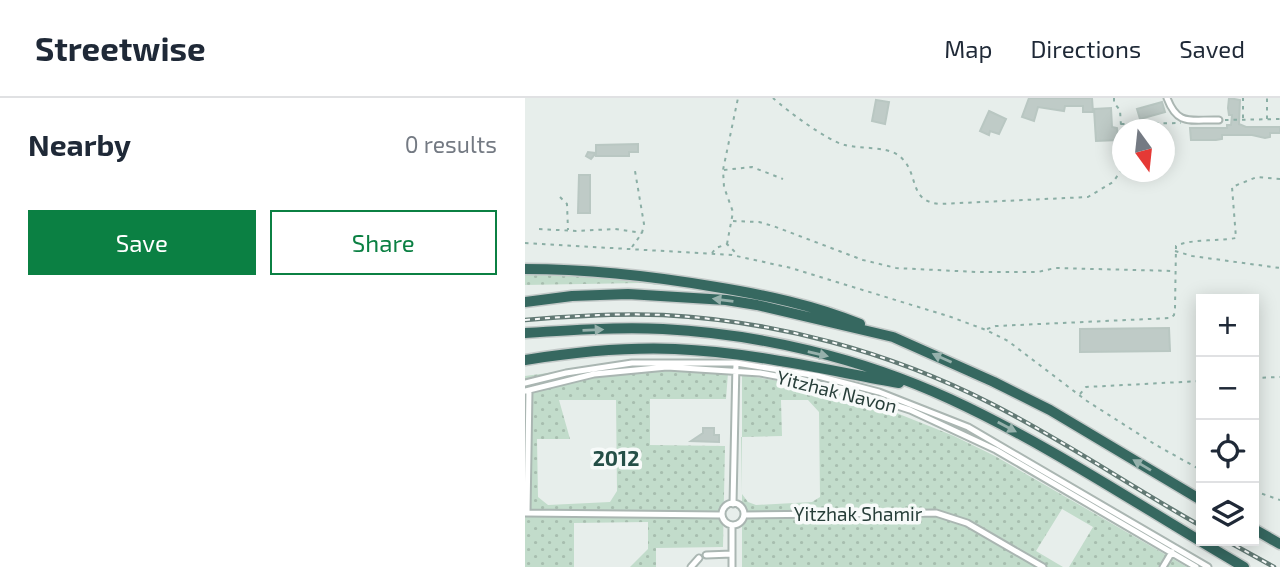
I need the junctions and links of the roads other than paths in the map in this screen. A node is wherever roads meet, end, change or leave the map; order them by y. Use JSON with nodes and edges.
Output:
{"nodes":[{"id":1,"x":1167,"y":98,"type":"edge"},
{"id":2,"x":1219,"y":120,"type":"road end"},
{"id":3,"x":525,"y":269,"type":"edge"},
{"id":4,"x":525,"y":302,"type":"edge"},
{"id":5,"x":525,"y":333,"type":"edge"},
{"id":6,"x":893,"y":337,"type":"junction"},
{"id":7,"x":525,"y":360,"type":"edge"},
{"id":8,"x":736,"y":363,"type":"junction"},
{"id":9,"x":736,"y":371,"type":"junction"},
{"id":10,"x":525,"y":383,"type":"edge"},
{"id":11,"x":923,"y":387,"type":"junction"},
{"id":12,"x":527,"y":390,"type":"edge"},
{"id":13,"x":1196,"y":497,"type":"edge"},
{"id":14,"x":733,"y":504,"type":"junction"},
{"id":15,"x":526,"y":513,"type":"edge"},
{"id":16,"x":744,"y":514,"type":"junction"},
{"id":17,"x":722,"y":515,"type":"junction"},
{"id":18,"x":732,"y":525,"type":"junction"},
{"id":19,"x":1259,"y":532,"type":"edge"},
{"id":20,"x":1280,"y":544,"type":"edge"},
{"id":21,"x":1172,"y":552,"type":"junction"},
{"id":22,"x":732,"y":554,"type":"junction"},
{"id":23,"x":706,"y":555,"type":"dead end"},
{"id":24,"x":699,"y":558,"type":"dead end"},
{"id":25,"x":691,"y":567,"type":"edge"},
{"id":26,"x":732,"y":567,"type":"edge"},
{"id":27,"x":1043,"y":567,"type":"edge"},
{"id":28,"x":1163,"y":567,"type":"edge"},
{"id":29,"x":1196,"y":567,"type":"edge"},
{"id":30,"x":1208,"y":567,"type":"edge"},
{"id":31,"x":1244,"y":567,"type":"edge"}],
"edges":[{"from":1,"to":2,"type":"street"},
{"from":3,"to":6,"type":"highway"},
{"from":6,"to":4,"type":"highway","one_way":true},
{"from":5,"to":11,"type":"highway","one_way":true},
{"from":13,"to":6,"type":"highway","one_way":true},
{"from":7,"to":11,"type":"highway"},
{"from":8,"to":9,"type":"street"},
{"from":8,"to":10,"type":"street","name":"Yitzhak Navon"},
{"from":8,"to":30,"type":"street","name":"Yitzhak Navon"},
{"from":9,"to":12,"type":"street","name":"Yitzhak Navon"},
{"from":9,"to":14,"type":"street"},
{"from":9,"to":21,"type":"street","name":"Yitzhak Navon"},
{"from":11,"to":31,"type":"highway","one_way":true},
{"from":12,"to":15,"type":"street"},
{"from":14,"to":16,"type":"street"},
{"from":14,"to":17,"type":"street"},
{"from":15,"to":17,"type":"street"},
{"from":16,"to":18,"type":"street"},
{"from":16,"to":27,"type":"street","name":"Yitzhak Shamir"},
{"from":17,"to":18,"type":"street"},
{"from":18,"to":22,"type":"street"},
{"from":19,"to":20,"type":"highway"},
{"from":21,"to":28,"type":"street"},
{"from":21,"to":29,"type":"street","name":"Yitzhak Navon"},
{"from":22,"to":23,"type":"street"},
{"from":22,"to":26,"type":"street"},
{"from":24,"to":25,"type":"street"}]}
